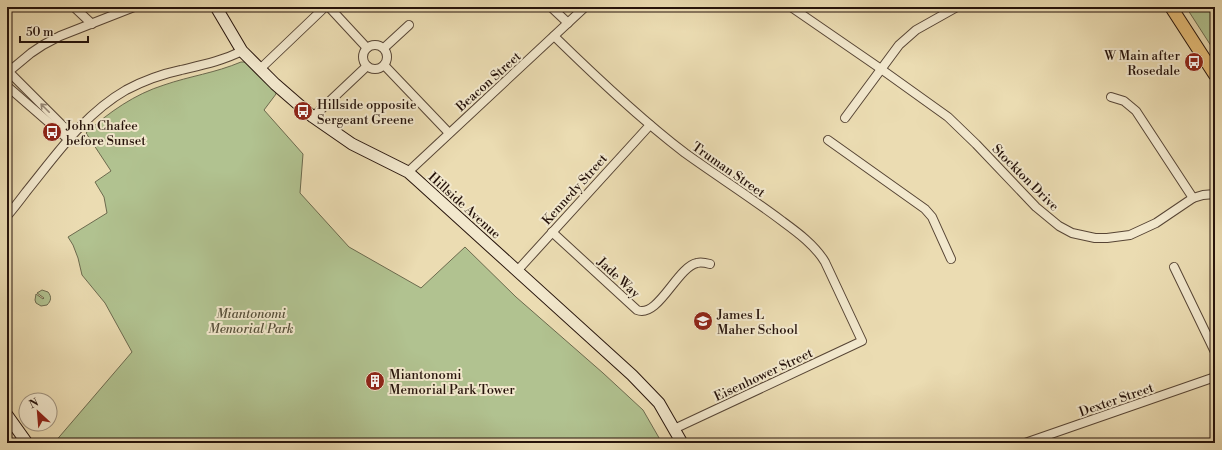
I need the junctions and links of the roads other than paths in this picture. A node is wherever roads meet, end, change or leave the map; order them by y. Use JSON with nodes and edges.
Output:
{"nodes":[{"id":1,"x":74,"y":7,"type":"edge"},
{"id":2,"x":134,"y":7,"type":"edge"},
{"id":3,"x":216,"y":7,"type":"edge"},
{"id":4,"x":325,"y":7,"type":"edge"},
{"id":5,"x":329,"y":7,"type":"edge"},
{"id":6,"x":551,"y":7,"type":"edge"},
{"id":7,"x":585,"y":7,"type":"edge"},
{"id":8,"x":791,"y":7,"type":"edge"},
{"id":9,"x":957,"y":7,"type":"edge"},
{"id":10,"x":1171,"y":7,"type":"edge"},
{"id":11,"x":568,"y":23,"type":"junction"},
{"id":12,"x":92,"y":24,"type":"junction"},
{"id":13,"x":409,"y":25,"type":"dead end"},
{"id":14,"x":554,"y":36,"type":"junction"},
{"id":15,"x":367,"y":48,"type":"junction"},
{"id":16,"x":384,"y":48,"type":"junction"},
{"id":17,"x":242,"y":50,"type":"junction"},
{"id":18,"x":367,"y":66,"type":"junction"},
{"id":19,"x":384,"y":66,"type":"junction"},
{"id":20,"x":260,"y":69,"type":"junction"},
{"id":21,"x":881,"y":69,"type":"junction"},
{"id":22,"x":7,"y":72,"type":"edge"},
{"id":23,"x":1215,"y":75,"type":"edge"},
{"id":24,"x":7,"y":86,"type":"edge"},
{"id":25,"x":1111,"y":97,"type":"dead end"},
{"id":26,"x":313,"y":117,"type":"junction"},
{"id":27,"x":845,"y":118,"type":"dead end"},
{"id":28,"x":650,"y":125,"type":"junction"},
{"id":29,"x":449,"y":133,"type":"junction"},
{"id":30,"x":70,"y":137,"type":"junction"},
{"id":31,"x":828,"y":140,"type":"dead end"},
{"id":32,"x":408,"y":172,"type":"junction"},
{"id":33,"x":1215,"y":194,"type":"edge"},
{"id":34,"x":1193,"y":198,"type":"junction"},
{"id":35,"x":7,"y":216,"type":"edge"},
{"id":36,"x":552,"y":232,"type":"junction"},
{"id":37,"x":952,"y":260,"type":"dead end"},
{"id":38,"x":710,"y":264,"type":"dead end"},
{"id":39,"x":1174,"y":267,"type":"dead end"},
{"id":40,"x":517,"y":271,"type":"junction"},
{"id":41,"x":862,"y":341,"type":"joint"},
{"id":42,"x":1215,"y":352,"type":"edge"},
{"id":43,"x":1215,"y":377,"type":"edge"},
{"id":44,"x":7,"y":414,"type":"edge"},
{"id":45,"x":674,"y":429,"type":"junction"},
{"id":46,"x":28,"y":443,"type":"edge"},
{"id":47,"x":682,"y":443,"type":"edge"},
{"id":48,"x":1025,"y":443,"type":"edge"}],
"edges":[{"from":1,"to":12,"type":"street"},
{"from":2,"to":12,"type":"street"},
{"from":3,"to":17,"type":"street","name":"Hillside Avenue"},
{"from":4,"to":20,"type":"street"},
{"from":5,"to":15,"type":"street"},
{"from":6,"to":11,"type":"street"},
{"from":7,"to":11,"type":"street","name":"Beacon Street"},
{"from":8,"to":21,"type":"street","name":"Stockton Drive"},
{"from":9,"to":21,"type":"street"},
{"from":10,"to":23,"type":"main road"},
{"from":11,"to":14,"type":"street","name":"Beacon Street"},
{"from":12,"to":22,"type":"street"},
{"from":13,"to":16,"type":"street"},
{"from":14,"to":28,"type":"street","name":"Truman Street"},
{"from":14,"to":29,"type":"street","name":"Beacon Street"},
{"from":15,"to":16,"type":"street"},
{"from":15,"to":18,"type":"street"},
{"from":16,"to":19,"type":"street"},
{"from":17,"to":20,"type":"street","name":"Hillside Avenue"},
{"from":17,"to":30,"type":"street"},
{"from":18,"to":19,"type":"street"},
{"from":18,"to":26,"type":"street"},
{"from":19,"to":29,"type":"street"},
{"from":20,"to":26,"type":"street","name":"Hillside Avenue"},
{"from":21,"to":27,"type":"street"},
{"from":21,"to":34,"type":"street","name":"Stockton Drive"},
{"from":30,"to":22,"type":"street","one_way":true},
{"from":24,"to":30,"type":"street"},
{"from":25,"to":34,"type":"street"},
{"from":26,"to":32,"type":"street","name":"Hillside Avenue"},
{"from":28,"to":36,"type":"street","name":"Kennedy Street"},
{"from":28,"to":41,"type":"street","name":"Truman Street"},
{"from":29,"to":32,"type":"street","name":"Beacon Street"},
{"from":30,"to":35,"type":"street"},
{"from":31,"to":37,"type":"street"},
{"from":32,"to":40,"type":"street","name":"Hillside Avenue"},
{"from":33,"to":34,"type":"street","name":"Stockton Drive"},
{"from":36,"to":38,"type":"street","name":"Jade Way"},
{"from":36,"to":40,"type":"street","name":"Kennedy Street"},
{"from":39,"to":42,"type":"street"},
{"from":40,"to":45,"type":"street","name":"Hillside Avenue"},
{"from":41,"to":45,"type":"street","name":"Eisenhower Street"},
{"from":43,"to":48,"type":"street","name":"Dexter Street"},
{"from":44,"to":46,"type":"street"},
{"from":45,"to":47,"type":"street","name":"Hillside Avenue"}]}
